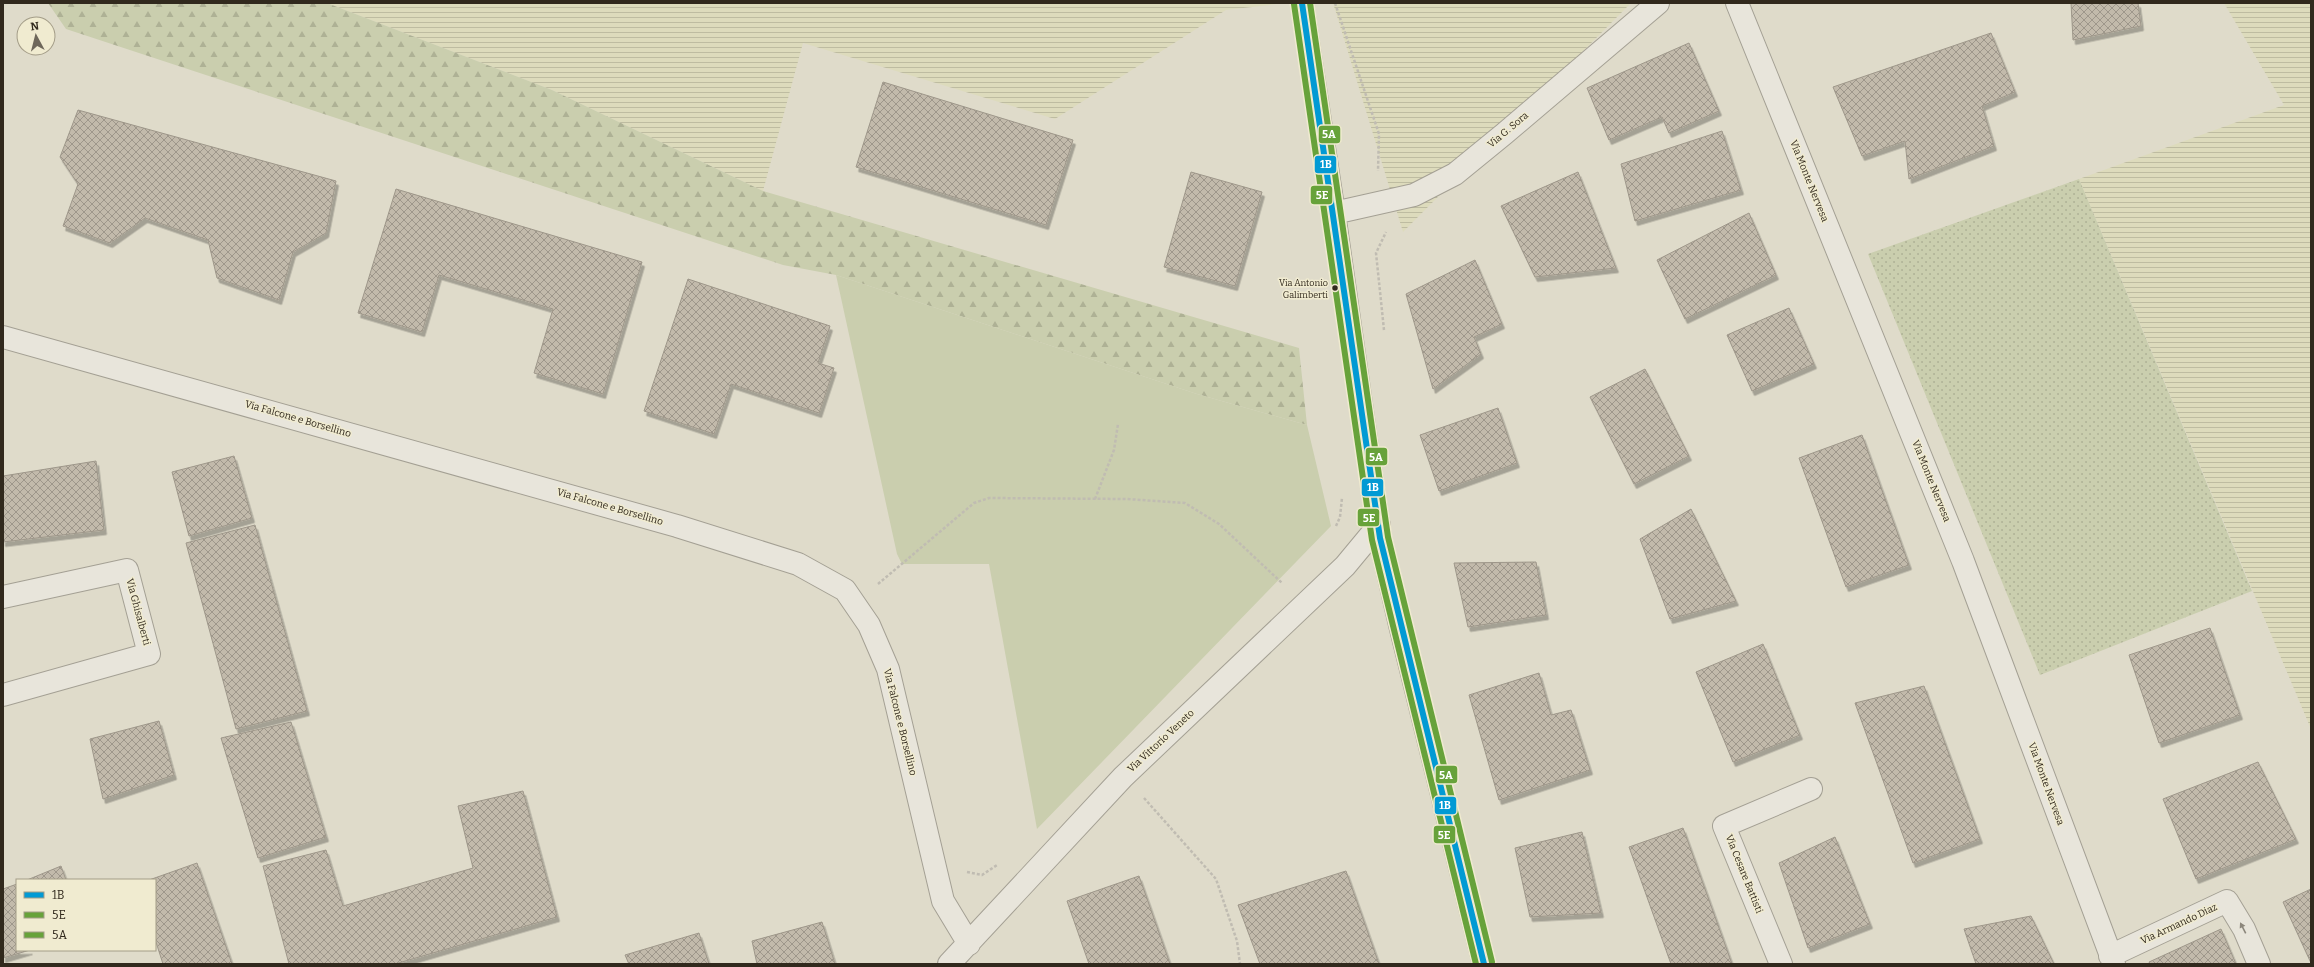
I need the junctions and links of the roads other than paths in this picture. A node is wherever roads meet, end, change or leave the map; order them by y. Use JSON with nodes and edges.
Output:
{"nodes":[{"id":1,"x":1302,"y":3,"type":"edge"},
{"id":2,"x":1658,"y":3,"type":"edge"},
{"id":3,"x":1737,"y":3,"type":"edge"},
{"id":4,"x":1334,"y":213,"type":"junction"},
{"id":5,"x":3,"y":336,"type":"edge"},
{"id":6,"x":1379,"y":525,"type":"junction"},
{"id":7,"x":3,"y":597,"type":"edge"},
{"id":8,"x":3,"y":695,"type":"edge"},
{"id":9,"x":1811,"y":789,"type":"dead end"},
{"id":10,"x":969,"y":944,"type":"junction"},
{"id":11,"x":2112,"y":960,"type":"edge"},
{"id":12,"x":949,"y":964,"type":"edge"},
{"id":13,"x":1484,"y":964,"type":"edge"},
{"id":14,"x":1781,"y":964,"type":"edge"},
{"id":15,"x":2259,"y":964,"type":"edge"}],
"edges":[{"from":1,"to":4,"type":"street"},
{"from":2,"to":4,"type":"street","name":"Via G. Sora"},
{"from":3,"to":11,"type":"street","name":"Via Monte Nervesa"},
{"from":4,"to":6,"type":"street"},
{"from":5,"to":10,"type":"street","name":"Via Falcone e Borsellino"},
{"from":6,"to":10,"type":"street","name":"Via Vittorio Veneto"},
{"from":6,"to":13,"type":"street"},
{"from":7,"to":8,"type":"street","name":"Via Ghisalberti"},
{"from":9,"to":14,"type":"street","name":"Via Cesare Battisti"},
{"from":10,"to":12,"type":"street","name":"Via Vittorio Veneto"},
{"from":15,"to":11,"type":"street","name":"Via Armando Diaz","one_way":true}]}
